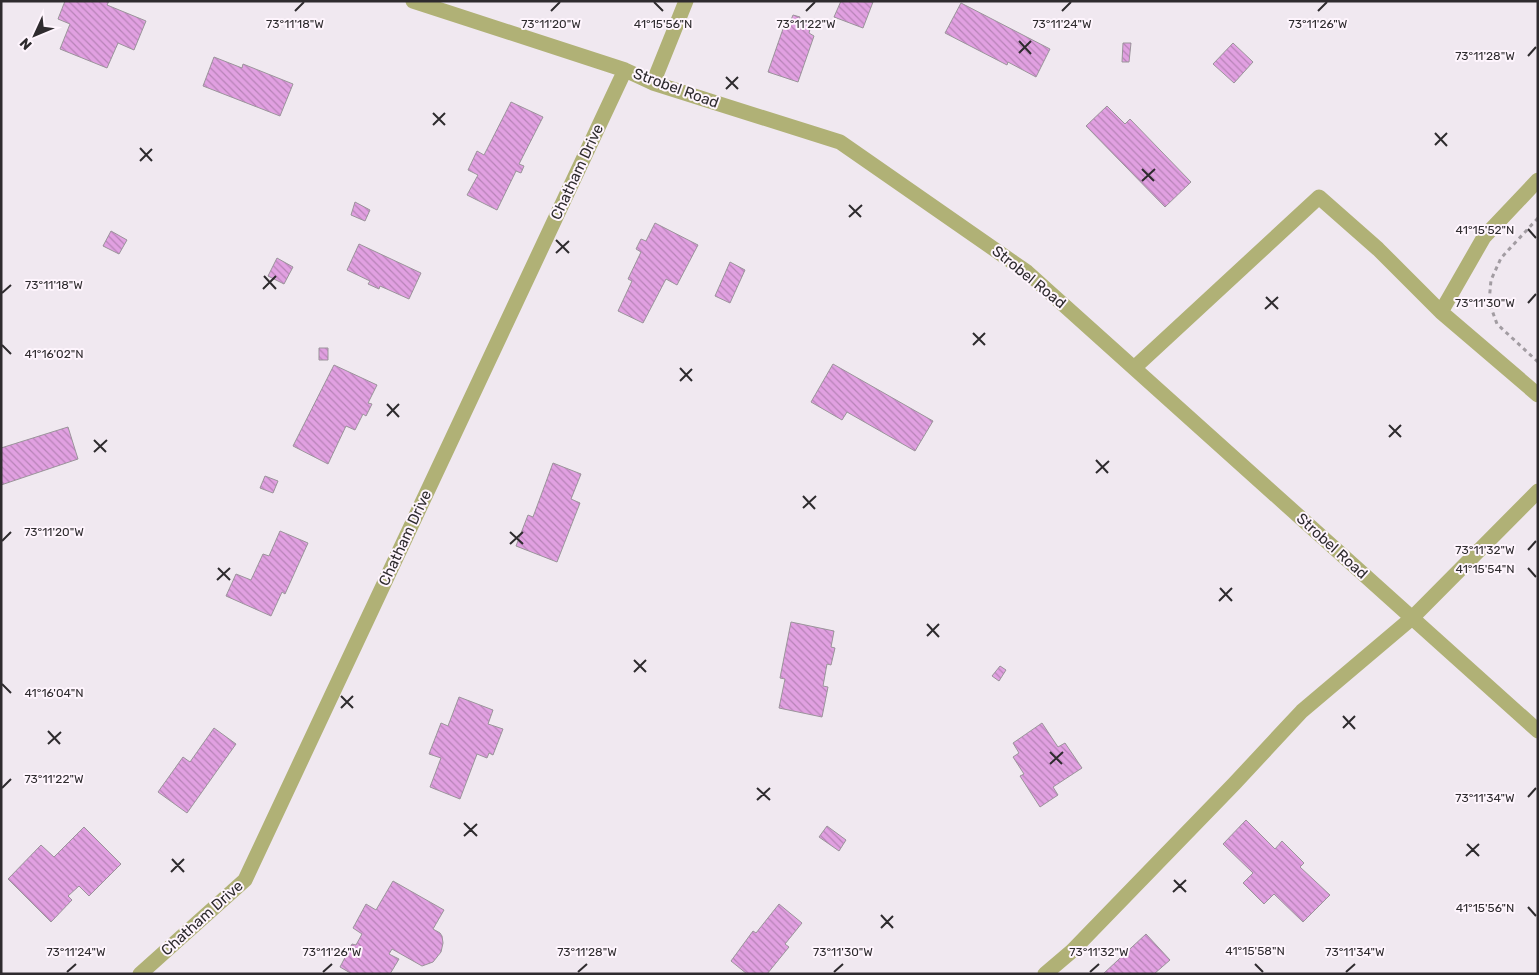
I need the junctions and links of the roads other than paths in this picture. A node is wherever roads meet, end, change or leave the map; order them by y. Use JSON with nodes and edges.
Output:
{"nodes":[{"id":1,"x":413,"y":1,"type":"edge"},
{"id":2,"x":686,"y":1,"type":"edge"},
{"id":3,"x":625,"y":70,"type":"junction"},
{"id":4,"x":653,"y":82,"type":"junction"},
{"id":5,"x":1538,"y":180,"type":"edge"},
{"id":6,"x":1441,"y":312,"type":"junction"},
{"id":7,"x":1134,"y":368,"type":"junction"},
{"id":8,"x":1538,"y":395,"type":"edge"},
{"id":9,"x":1538,"y":491,"type":"edge"},
{"id":10,"x":1412,"y":618,"type":"junction"},
{"id":11,"x":1538,"y":731,"type":"edge"},
{"id":12,"x":140,"y":974,"type":"edge"},
{"id":13,"x":1045,"y":974,"type":"edge"}],
"edges":[{"from":1,"to":3,"type":"street","name":"Strobel Road"},
{"from":2,"to":4,"type":"street"},
{"from":3,"to":4,"type":"street","name":"Strobel Road"},
{"from":3,"to":12,"type":"street","name":"Chatham Drive"},
{"from":4,"to":7,"type":"street","name":"Strobel Road"},
{"from":5,"to":6,"type":"street"},
{"from":6,"to":7,"type":"street"},
{"from":6,"to":8,"type":"street"},
{"from":7,"to":10,"type":"street","name":"Strobel Road"},
{"from":9,"to":10,"type":"street"},
{"from":10,"to":11,"type":"street","name":"Strobel Road"},
{"from":10,"to":13,"type":"street"}]}
